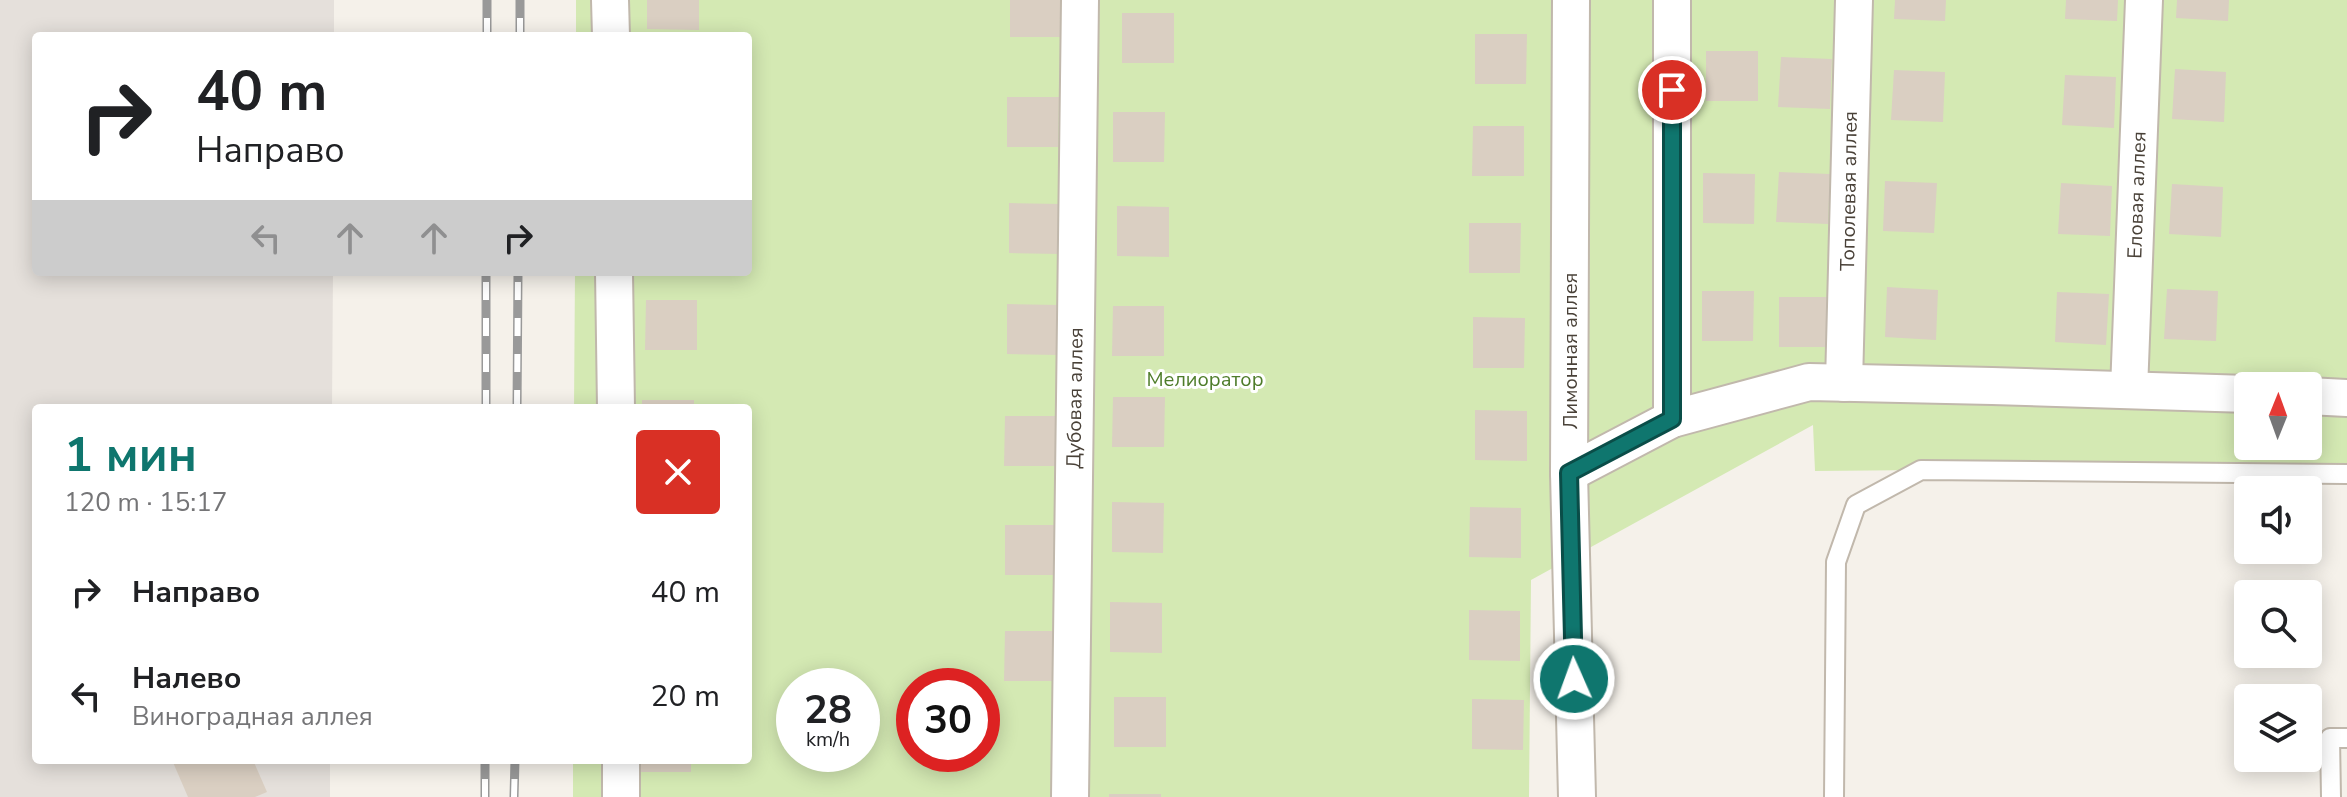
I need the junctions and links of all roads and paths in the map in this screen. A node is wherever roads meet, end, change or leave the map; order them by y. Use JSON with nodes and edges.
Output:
{"nodes":[{"id":1,"x":610,"y":0,"type":"edge"},
{"id":2,"x":1080,"y":0,"type":"edge"},
{"id":3,"x":1571,"y":0,"type":"edge"},
{"id":4,"x":1672,"y":0,"type":"edge"},
{"id":5,"x":1854,"y":0,"type":"edge"},
{"id":6,"x":2144,"y":0,"type":"edge"},
{"id":7,"x":611,"y":32,"type":"edge"},
{"id":8,"x":614,"y":276,"type":"edge"},
{"id":9,"x":1844,"y":383,"type":"junction"},
{"id":10,"x":2129,"y":390,"type":"junction"},
{"id":11,"x":2234,"y":394,"type":"edge"},
{"id":12,"x":2322,"y":397,"type":"edge"},
{"id":13,"x":2347,"y":398,"type":"edge"},
{"id":14,"x":616,"y":404,"type":"edge"},
{"id":15,"x":1672,"y":419,"type":"junction"},
{"id":16,"x":1569,"y":473,"type":"junction"},
{"id":17,"x":2347,"y":474,"type":"edge"},
{"id":18,"x":2347,"y":738,"type":"edge"},
{"id":19,"x":621,"y":764,"type":"edge"},
{"id":20,"x":621,"y":797,"type":"edge"},
{"id":21,"x":1070,"y":797,"type":"edge"},
{"id":22,"x":1577,"y":797,"type":"edge"},
{"id":23,"x":1834,"y":797,"type":"edge"},
{"id":24,"x":2331,"y":797,"type":"edge"}],
"edges":[{"from":1,"to":7,"type":"street"},
{"from":2,"to":21,"type":"street","name":"Дубовая аллея"},
{"from":3,"to":16,"type":"street","name":"Лимонная аллея"},
{"from":4,"to":15,"type":"street"},
{"from":5,"to":9,"type":"street","name":"Тополевая аллея"},
{"from":6,"to":10,"type":"street","name":"Еловая аллея"},
{"from":8,"to":14,"type":"street"},
{"from":9,"to":10,"type":"street"},
{"from":9,"to":15,"type":"street"},
{"from":10,"to":11,"type":"street"},
{"from":12,"to":13,"type":"street"},
{"from":15,"to":16,"type":"street"},
{"from":16,"to":22,"type":"street","name":"Лимонная аллея"},
{"from":17,"to":23,"type":"lane"},
{"from":18,"to":24,"type":"lane"},
{"from":19,"to":20,"type":"street"}]}
